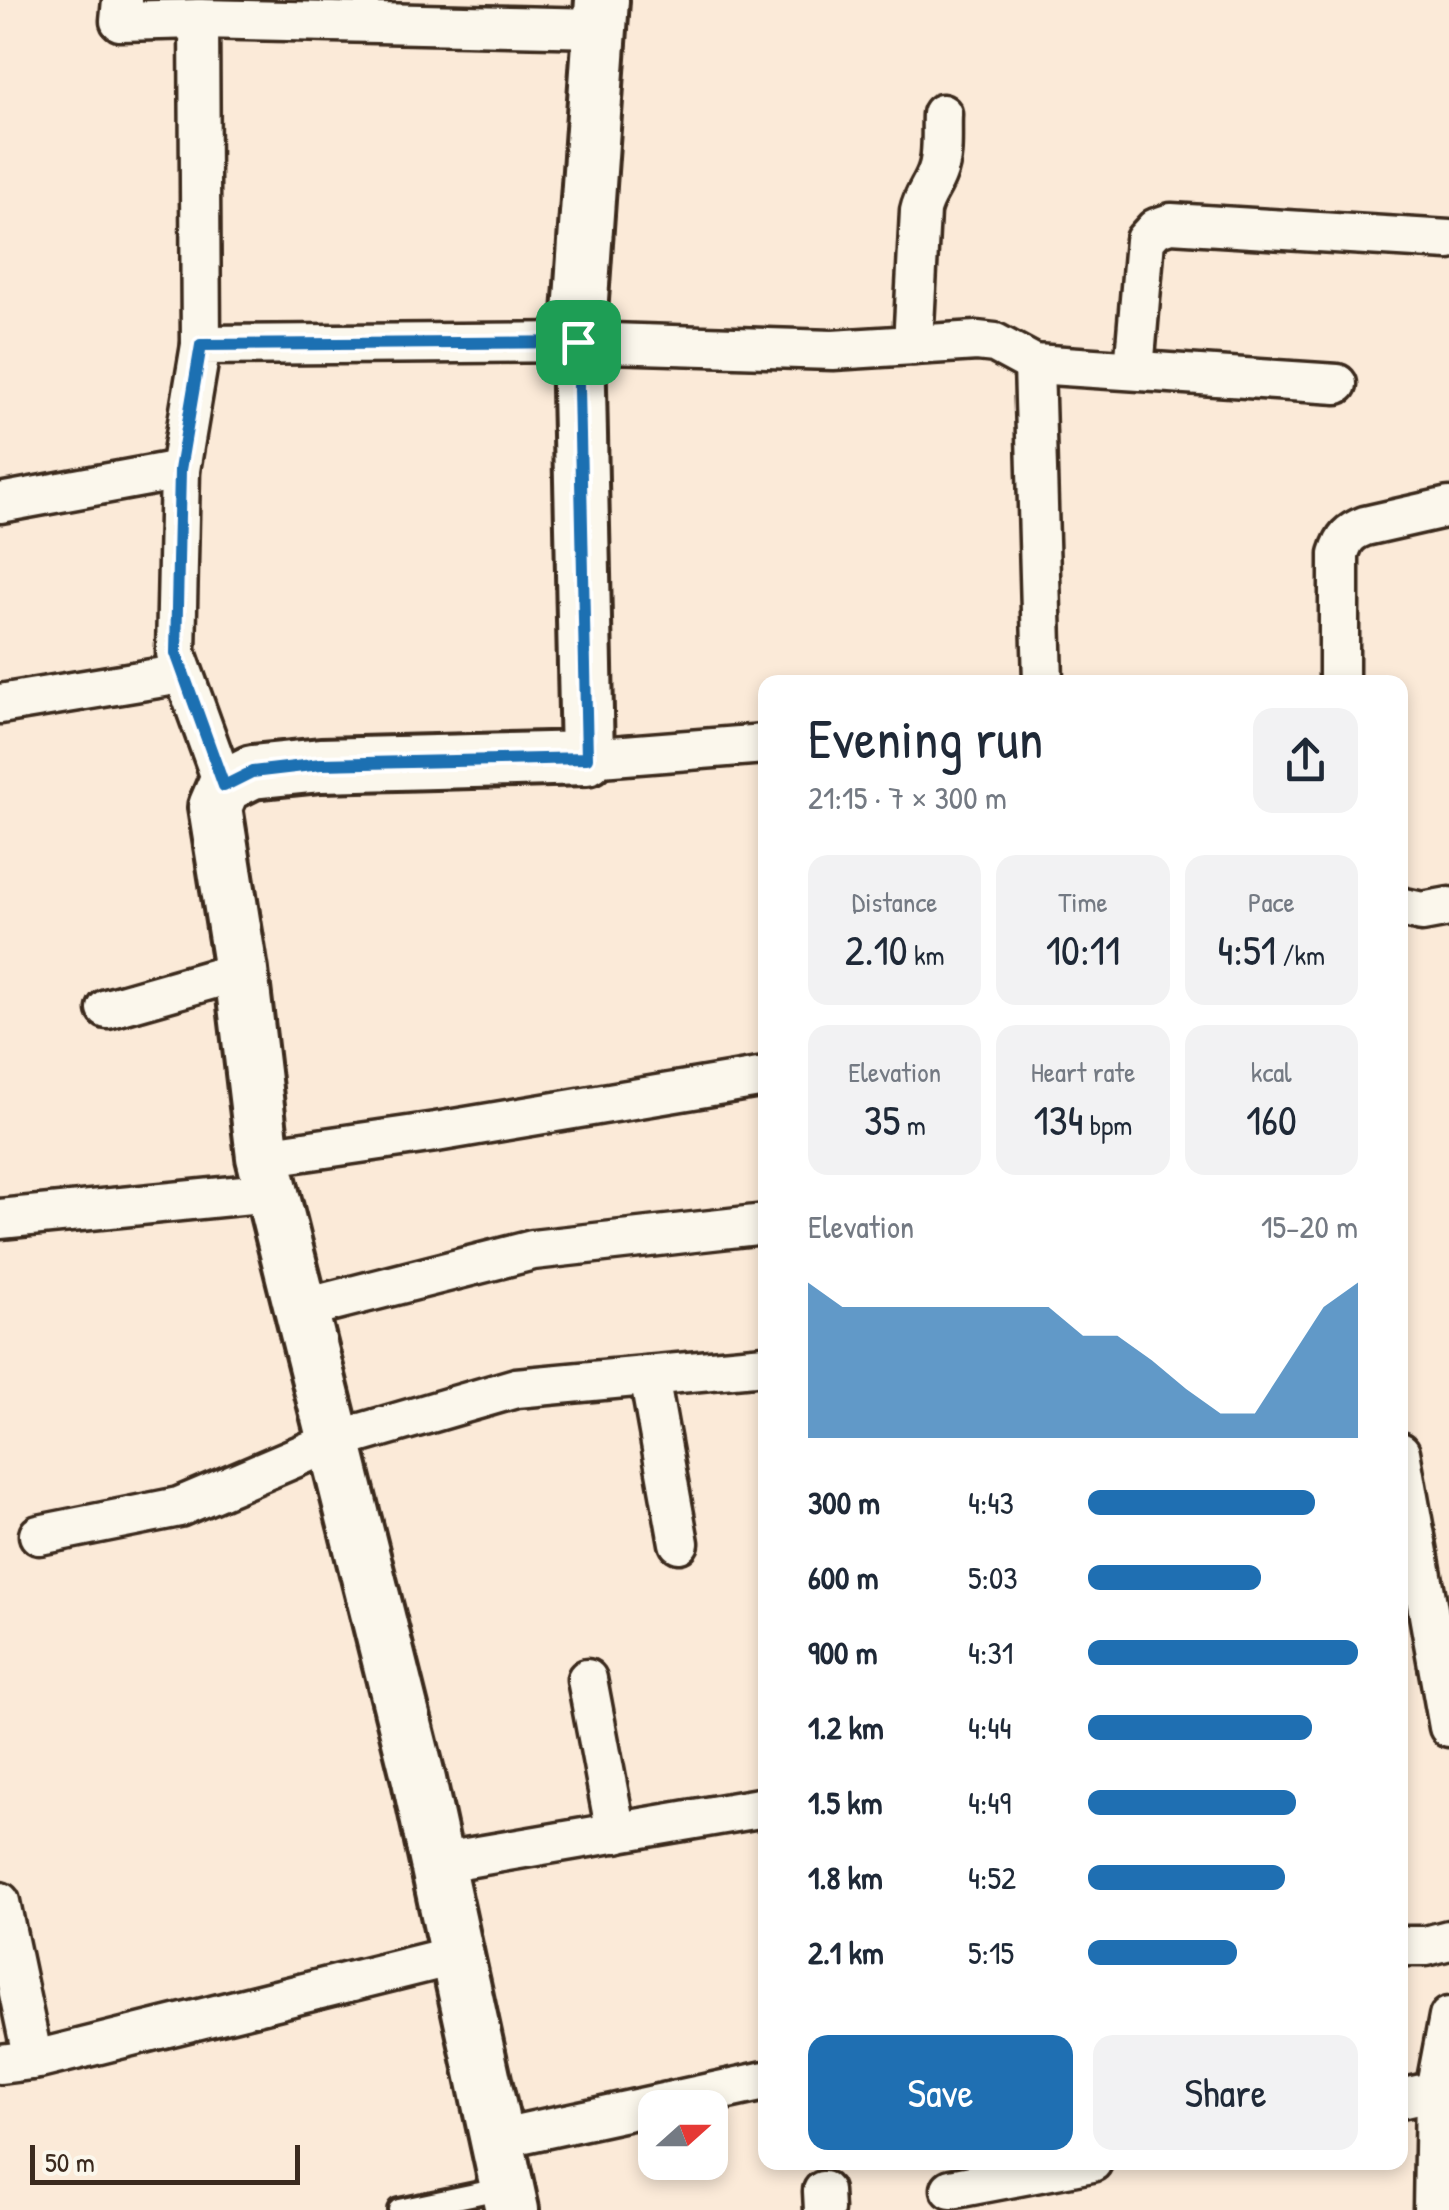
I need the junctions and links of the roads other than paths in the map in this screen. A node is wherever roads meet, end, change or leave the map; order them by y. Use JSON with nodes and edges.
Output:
{"nodes":[{"id":1,"x":122,"y":0,"type":"edge"},
{"id":2,"x":215,"y":13,"type":"edge"},
{"id":3,"x":601,"y":14,"type":"edge"},
{"id":4,"x":942,"y":114,"type":"dead end"},
{"id":5,"x":1449,"y":240,"type":"edge"},
{"id":6,"x":578,"y":342,"type":"junction"},
{"id":7,"x":201,"y":345,"type":"junction"},
{"id":8,"x":913,"y":345,"type":"junction"},
{"id":9,"x":1034,"y":364,"type":"junction"},
{"id":10,"x":1134,"y":370,"type":"junction"},
{"id":11,"x":1337,"y":384,"type":"dead end"},
{"id":12,"x":180,"y":470,"type":"junction"},
{"id":13,"x":0,"y":503,"type":"edge"},
{"id":14,"x":1449,"y":507,"type":"edge"},
{"id":15,"x":182,"y":674,"type":"junction"},
{"id":16,"x":1044,"y":675,"type":"edge"},
{"id":17,"x":1339,"y":675,"type":"edge"},
{"id":18,"x":0,"y":704,"type":"edge"},
{"id":19,"x":758,"y":745,"type":"edge"},
{"id":20,"x":587,"y":758,"type":"junction"},
{"id":21,"x":224,"y":786,"type":"junction"},
{"id":22,"x":1449,"y":907,"type":"edge"},
{"id":23,"x":1408,"y":909,"type":"edge"},
{"id":24,"x":241,"y":971,"type":"junction"},
{"id":25,"x":106,"y":1009,"type":"dead end"},
{"id":26,"x":758,"y":1078,"type":"edge"},
{"id":27,"x":267,"y":1175,"type":"junction"},
{"id":28,"x":0,"y":1219,"type":"edge"},
{"id":29,"x":758,"y":1225,"type":"edge"},
{"id":30,"x":301,"y":1309,"type":"junction"},
{"id":31,"x":758,"y":1366,"type":"edge"},
{"id":32,"x":649,"y":1376,"type":"junction"},
{"id":33,"x":334,"y":1441,"type":"junction"},
{"id":34,"x":1408,"y":1497,"type":"edge"},
{"id":35,"x":38,"y":1535,"type":"dead end"},
{"id":36,"x":679,"y":1544,"type":"dead end"},
{"id":37,"x":586,"y":1679,"type":"dead end"},
{"id":38,"x":1449,"y":1727,"type":"edge"},
{"id":39,"x":758,"y":1808,"type":"edge"},
{"id":40,"x":616,"y":1832,"type":"junction"},
{"id":41,"x":437,"y":1863,"type":"junction"},
{"id":42,"x":0,"y":1902,"type":"edge"},
{"id":43,"x":1449,"y":1940,"type":"edge"},
{"id":44,"x":1408,"y":1946,"type":"edge"},
{"id":45,"x":457,"y":1955,"type":"junction"},
{"id":46,"x":1449,"y":2016,"type":"edge"},
{"id":47,"x":17,"y":2062,"type":"edge"},
{"id":48,"x":758,"y":2084,"type":"edge"},
{"id":49,"x":1430,"y":2111,"type":"edge"},
{"id":50,"x":1050,"y":2170,"type":"edge"},
{"id":51,"x":505,"y":2179,"type":"edge"},
{"id":52,"x":951,"y":2189,"type":"dead end"},
{"id":53,"x":399,"y":2210,"type":"edge"},
{"id":54,"x":1433,"y":2210,"type":"edge"}],
"edges":[{"from":1,"to":2,"type":"street"},
{"from":2,"to":3,"type":"street"},
{"from":2,"to":7,"type":"street"},
{"from":3,"to":6,"type":"street"},
{"from":4,"to":8,"type":"street"},
{"from":5,"to":10,"type":"street"},
{"from":6,"to":7,"type":"street"},
{"from":6,"to":8,"type":"street"},
{"from":6,"to":20,"type":"street"},
{"from":7,"to":12,"type":"street"},
{"from":8,"to":9,"type":"street"},
{"from":9,"to":10,"type":"street"},
{"from":9,"to":16,"type":"street"},
{"from":10,"to":11,"type":"street"},
{"from":12,"to":13,"type":"street"},
{"from":12,"to":15,"type":"street"},
{"from":14,"to":17,"type":"street"},
{"from":15,"to":18,"type":"street"},
{"from":15,"to":21,"type":"street"},
{"from":19,"to":20,"type":"street"},
{"from":20,"to":21,"type":"street"},
{"from":21,"to":24,"type":"street"},
{"from":22,"to":23,"type":"street"},
{"from":24,"to":25,"type":"street"},
{"from":24,"to":27,"type":"street"},
{"from":26,"to":27,"type":"street"},
{"from":27,"to":28,"type":"street"},
{"from":27,"to":30,"type":"street"},
{"from":29,"to":30,"type":"street"},
{"from":30,"to":33,"type":"street"},
{"from":31,"to":32,"type":"street"},
{"from":32,"to":33,"type":"street"},
{"from":32,"to":36,"type":"street"},
{"from":33,"to":35,"type":"street"},
{"from":33,"to":41,"type":"street"},
{"from":34,"to":38,"type":"street"},
{"from":37,"to":40,"type":"street"},
{"from":39,"to":40,"type":"street"},
{"from":40,"to":41,"type":"street"},
{"from":41,"to":45,"type":"street"},
{"from":42,"to":47,"type":"street"},
{"from":43,"to":44,"type":"street"},
{"from":45,"to":47,"type":"street"},
{"from":45,"to":51,"type":"street"},
{"from":46,"to":49,"type":"street"},
{"from":48,"to":51,"type":"street"},
{"from":49,"to":54,"type":"street"},
{"from":50,"to":52,"type":"street"},
{"from":51,"to":53,"type":"lane"}]}
